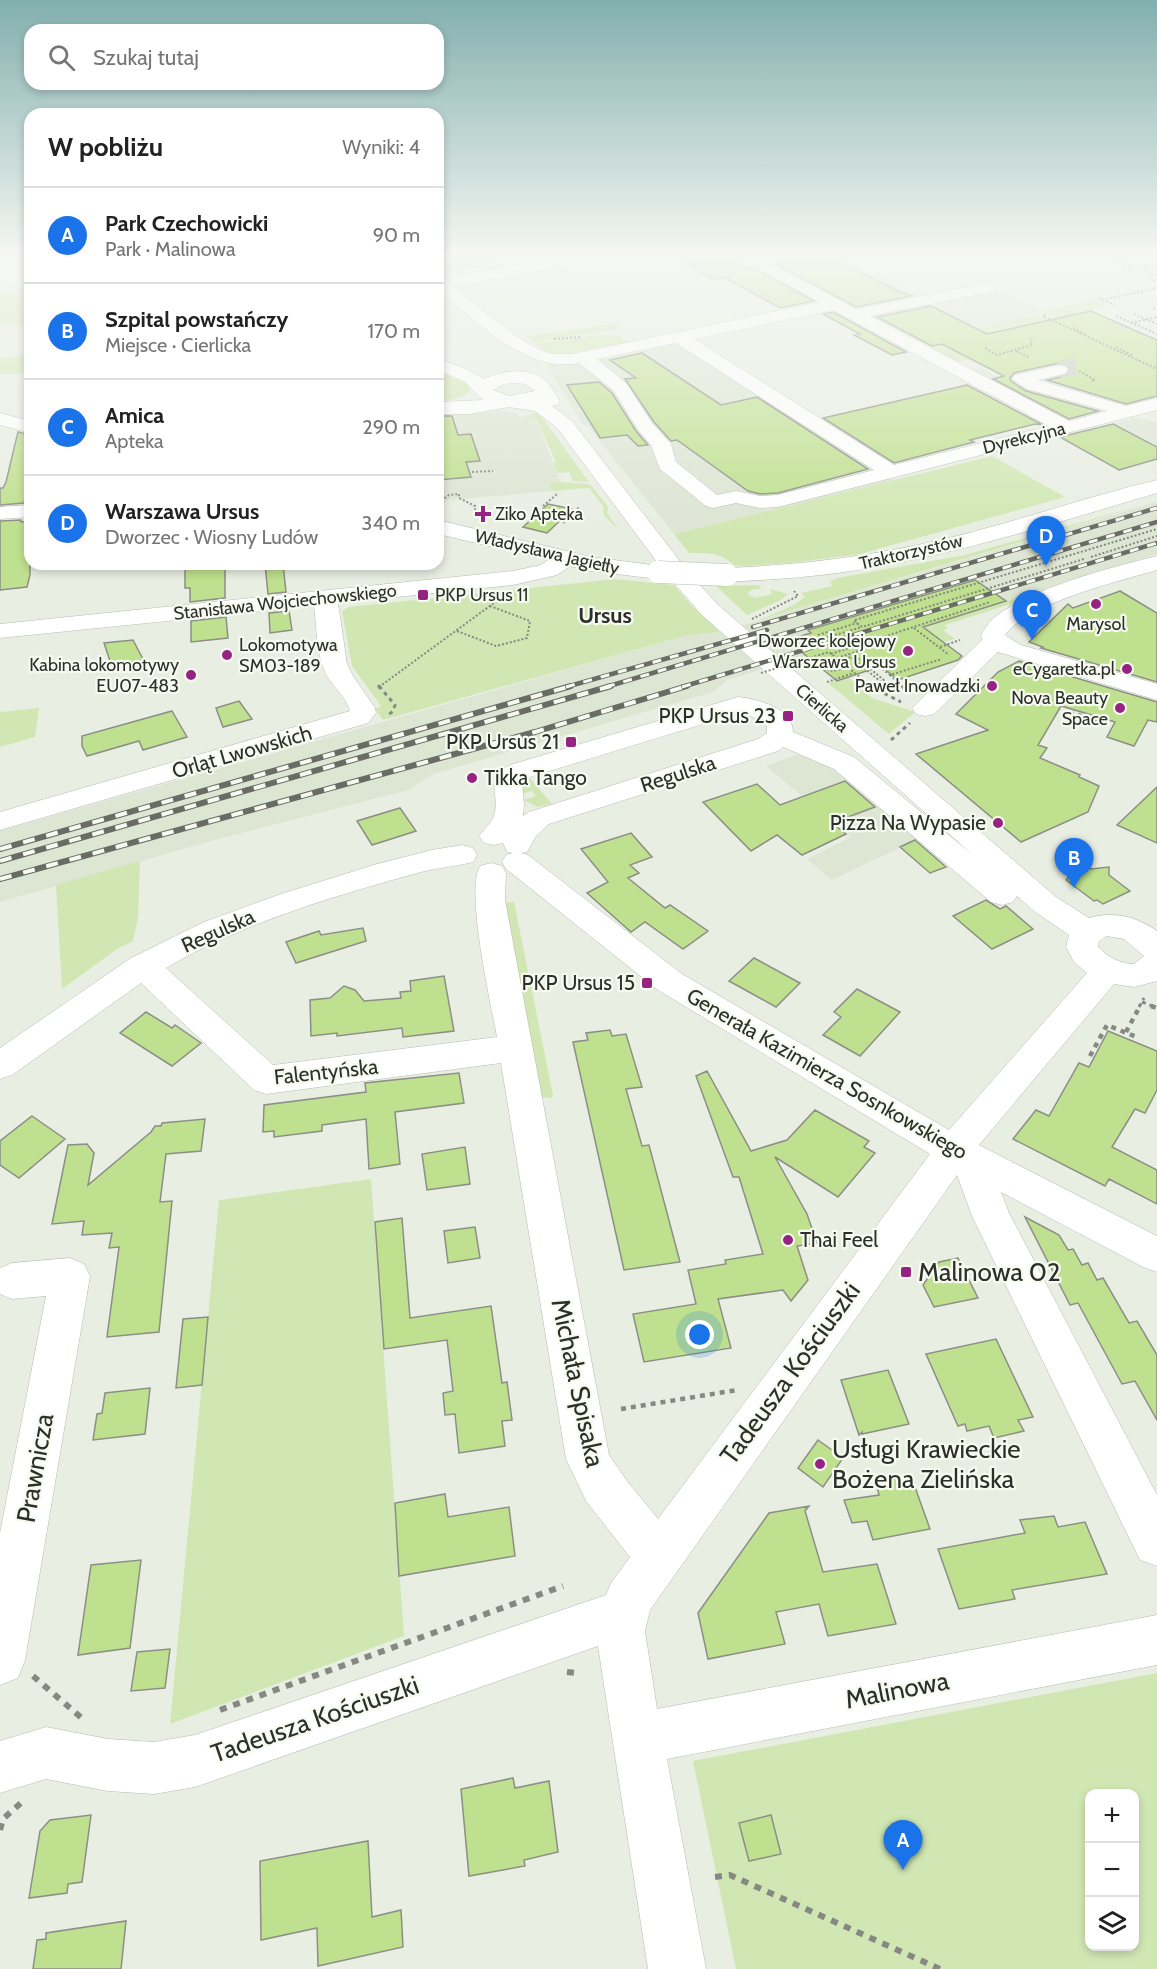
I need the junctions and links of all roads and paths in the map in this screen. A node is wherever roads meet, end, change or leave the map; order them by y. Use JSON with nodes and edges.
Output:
{"nodes":[{"id":1,"x":583,"y":346,"type":"junction"},
{"id":2,"x":693,"y":346,"type":"edge"},
{"id":3,"x":913,"y":346,"type":"edge"},
{"id":4,"x":1029,"y":346,"type":"edge"},
{"id":5,"x":1109,"y":346,"type":"edge"},
{"id":6,"x":1115,"y":346,"type":"edge"},
{"id":7,"x":538,"y":347,"type":"joint"},
{"id":8,"x":980,"y":355,"type":"joint"},
{"id":9,"x":444,"y":364,"type":"edge"},
{"id":10,"x":444,"y":366,"type":"edge"},
{"id":11,"x":953,"y":367,"type":"junction"},
{"id":12,"x":1064,"y":368,"type":"joint"},
{"id":13,"x":1157,"y":368,"type":"edge"},
{"id":14,"x":507,"y":378,"type":"junction"},
{"id":15,"x":1090,"y":381,"type":"dead end"},
{"id":16,"x":542,"y":390,"type":"junction"},
{"id":17,"x":484,"y":391,"type":"junction"},
{"id":18,"x":514,"y":401,"type":"junction"},
{"id":19,"x":1157,"y":404,"type":"edge"},
{"id":20,"x":444,"y":407,"type":"edge"},
{"id":21,"x":444,"y":408,"type":"edge"},
{"id":22,"x":1124,"y":412,"type":"junction"},
{"id":23,"x":0,"y":419,"type":"edge"},
{"id":24,"x":24,"y":425,"type":"edge"},
{"id":25,"x":564,"y":425,"type":"junction"},
{"id":26,"x":1066,"y":427,"type":"junction"},
{"id":27,"x":493,"y":471,"type":"dead end"},
{"id":28,"x":472,"y":472,"type":"dead end"},
{"id":29,"x":891,"y":472,"type":"junction"},
{"id":30,"x":1157,"y":486,"type":"edge"},
{"id":31,"x":557,"y":494,"type":"dead end"},
{"id":32,"x":444,"y":498,"type":"edge"},
{"id":33,"x":543,"y":506,"type":"dead end"},
{"id":34,"x":579,"y":507,"type":"dead end"},
{"id":35,"x":24,"y":511,"type":"edge"},
{"id":36,"x":0,"y":513,"type":"edge"},
{"id":37,"x":469,"y":522,"type":"dead end"},
{"id":38,"x":563,"y":523,"type":"dead end"},
{"id":39,"x":444,"y":529,"type":"edge"},
{"id":40,"x":1157,"y":529,"type":"edge"},
{"id":41,"x":1157,"y":536,"type":"edge"},
{"id":42,"x":565,"y":559,"type":"junction"},
{"id":43,"x":1157,"y":563,"type":"edge"},
{"id":44,"x":657,"y":572,"type":"joint"},
{"id":45,"x":795,"y":592,"type":"dead end"},
{"id":46,"x":325,"y":598,"type":"junction"},
{"id":47,"x":500,"y":599,"type":"dead end"},
{"id":48,"x":490,"y":606,"type":"junction"},
{"id":49,"x":755,"y":618,"type":"dead end"},
{"id":50,"x":857,"y":623,"type":"junction"},
{"id":51,"x":862,"y":627,"type":"junction"},
{"id":52,"x":914,"y":628,"type":"dead end"},
{"id":53,"x":0,"y":631,"type":"edge"},
{"id":54,"x":456,"y":631,"type":"junction"},
{"id":55,"x":818,"y":635,"type":"dead end"},
{"id":56,"x":960,"y":640,"type":"dead end"},
{"id":57,"x":995,"y":641,"type":"junction"},
{"id":58,"x":812,"y":642,"type":"dead end"},
{"id":59,"x":854,"y":647,"type":"dead end"},
{"id":60,"x":939,"y":647,"type":"junction"},
{"id":61,"x":847,"y":649,"type":"dead end"},
{"id":62,"x":859,"y":651,"type":"junction"},
{"id":63,"x":831,"y":654,"type":"junction"},
{"id":64,"x":863,"y":654,"type":"junction"},
{"id":65,"x":836,"y":658,"type":"junction"},
{"id":66,"x":840,"y":661,"type":"junction"},
{"id":67,"x":926,"y":664,"type":"junction"},
{"id":68,"x":814,"y":667,"type":"dead end"},
{"id":69,"x":931,"y":667,"type":"dead end"},
{"id":70,"x":848,"y":668,"type":"junction"},
{"id":71,"x":855,"y":673,"type":"junction"},
{"id":72,"x":755,"y":675,"type":"dead end"},
{"id":73,"x":890,"y":675,"type":"junction"},
{"id":74,"x":373,"y":680,"type":"dead end"},
{"id":75,"x":821,"y":684,"type":"dead end"},
{"id":76,"x":379,"y":687,"type":"junction"},
{"id":77,"x":906,"y":690,"type":"dead end"},
{"id":78,"x":374,"y":691,"type":"dead end"},
{"id":79,"x":1157,"y":692,"type":"edge"},
{"id":80,"x":1070,"y":712,"type":"dead end"},
{"id":81,"x":919,"y":714,"type":"junction"},
{"id":82,"x":383,"y":718,"type":"dead end"},
{"id":83,"x":1107,"y":723,"type":"dead end"},
{"id":84,"x":780,"y":736,"type":"junction"},
{"id":85,"x":889,"y":742,"type":"dead end"},
{"id":86,"x":510,"y":805,"type":"junction"},
{"id":87,"x":539,"y":818,"type":"junction"},
{"id":88,"x":0,"y":821,"type":"edge"},
{"id":89,"x":496,"y":854,"type":"junction"},
{"id":90,"x":1002,"y":895,"type":"dead end"},
{"id":91,"x":1088,"y":932,"type":"junction"},
{"id":92,"x":1154,"y":955,"type":"edge"},
{"id":93,"x":143,"y":966,"type":"junction"},
{"id":94,"x":1107,"y":971,"type":"junction"},
{"id":95,"x":1142,"y":1002,"type":"junction"},
{"id":96,"x":1157,"y":1008,"type":"edge"},
{"id":97,"x":1126,"y":1032,"type":"junction"},
{"id":98,"x":1139,"y":1038,"type":"dead end"},
{"id":99,"x":516,"y":1048,"type":"junction"},
{"id":100,"x":1090,"y":1056,"type":"dead end"},
{"id":101,"x":0,"y":1066,"type":"edge"},
{"id":102,"x":962,"y":1155,"type":"junction"},
{"id":103,"x":1157,"y":1255,"type":"edge"},
{"id":104,"x":12,"y":1281,"type":"dead end"},
{"id":105,"x":737,"y":1390,"type":"dead end"},
{"id":106,"x":621,"y":1409,"type":"dead end"},
{"id":107,"x":1157,"y":1543,"type":"edge"},
{"id":108,"x":659,"y":1555,"type":"junction"},
{"id":109,"x":624,"y":1613,"type":"junction"},
{"id":110,"x":1157,"y":1640,"type":"edge"},
{"id":111,"x":0,"y":1660,"type":"edge"},
{"id":112,"x":637,"y":1739,"type":"junction"},
{"id":113,"x":0,"y":1767,"type":"edge"},
{"id":114,"x":715,"y":1877,"type":"dead end"},
{"id":115,"x":677,"y":1969,"type":"edge"},
{"id":116,"x":940,"y":1969,"type":"edge"}],
"edges":[{"from":1,"to":7,"type":"path"},
{"from":1,"to":7,"type":"street"},
{"from":1,"to":29,"type":"street","name":"Dyrekcyjna"},
{"from":2,"to":29,"type":"street"},
{"from":3,"to":11,"type":"street"},
{"from":4,"to":8,"type":"path"},
{"from":5,"to":13,"type":"path"},
{"from":6,"to":13,"type":"path"},
{"from":8,"to":11,"type":"street"},
{"from":9,"to":14,"type":"street"},
{"from":10,"to":17,"type":"street","name":"Cierlicka"},
{"from":11,"to":26,"type":"street"},
{"from":12,"to":15,"type":"path"},
{"from":12,"to":22,"type":"street"},
{"from":14,"to":16,"type":"street"},
{"from":14,"to":17,"type":"street"},
{"from":16,"to":18,"type":"street"},
{"from":16,"to":25,"type":"street","name":"Cierlicka"},
{"from":17,"to":18,"type":"street","name":"Cierlicka"},
{"from":17,"to":20,"type":"street"},
{"from":18,"to":21,"type":"street"},
{"from":18,"to":25,"type":"street","name":"Cierlicka"},
{"from":19,"to":22,"type":"street","name":"Dyrekcyjna"},
{"from":22,"to":26,"type":"street","name":"Dyrekcyjna"},
{"from":23,"to":24,"type":"street"},
{"from":25,"to":91,"type":"street","name":"Cierlicka"},
{"from":26,"to":29,"type":"street","name":"Dyrekcyjna"},
{"from":27,"to":28,"type":"path"},
{"from":30,"to":44,"type":"street","name":"Traktorzystów","bridge":true},
{"from":31,"to":33,"type":"path"},
{"from":32,"to":37,"type":"path"},
{"from":34,"to":38,"type":"path"},
{"from":35,"to":36,"type":"street"},
{"from":39,"to":42,"type":"street","name":"Władysława Jagiełły"},
{"from":40,"to":50,"type":"path"},
{"from":41,"to":51,"type":"path"},
{"from":42,"to":44,"type":"street","name":"Władysława Jagiełły"},
{"from":42,"to":46,"type":"street","name":"Stanisława Wojciechowskiego"},
{"from":43,"to":57,"type":"street"},
{"from":45,"to":49,"type":"path"},
{"from":46,"to":53,"type":"street","name":"Stanisława Wojciechowskiego"},
{"from":46,"to":88,"type":"street","name":"Orląt Lwowskich"},
{"from":47,"to":48,"type":"path"},
{"from":48,"to":54,"type":"path"},
{"from":48,"to":54,"type":"path"},
{"from":50,"to":51,"type":"path"},
{"from":50,"to":55,"type":"path"},
{"from":51,"to":58,"type":"path"},
{"from":52,"to":60,"type":"path"},
{"from":54,"to":76,"type":"path"},
{"from":56,"to":60,"type":"path"},
{"from":57,"to":79,"type":"street"},
{"from":57,"to":81,"type":"street"},
{"from":59,"to":62,"type":"path"},
{"from":60,"to":67,"type":"path"},
{"from":61,"to":63,"type":"path"},
{"from":62,"to":64,"type":"path"},
{"from":62,"to":65,"type":"path"},
{"from":63,"to":65,"type":"path"},
{"from":63,"to":72,"type":"path","bridge":true},
{"from":64,"to":66,"type":"path"},
{"from":64,"to":73,"type":"path"},
{"from":65,"to":66,"type":"path"},
{"from":66,"to":70,"type":"path"},
{"from":67,"to":69,"type":"path"},
{"from":67,"to":73,"type":"path"},
{"from":68,"to":70,"type":"path"},
{"from":70,"to":71,"type":"path"},
{"from":71,"to":75,"type":"path"},
{"from":71,"to":81,"type":"path"},
{"from":73,"to":77,"type":"path"},
{"from":74,"to":76,"type":"path"},
{"from":76,"to":78,"type":"path"},
{"from":76,"to":82,"type":"path"},
{"from":80,"to":83,"type":"path"},
{"from":81,"to":85,"type":"path"},
{"from":84,"to":86,"type":"street"},
{"from":84,"to":87,"type":"street","name":"Regulska"},
{"from":84,"to":90,"type":"street"},
{"from":86,"to":87,"type":"street"},
{"from":86,"to":89,"type":"street"},
{"from":87,"to":89,"type":"street","name":"Regulska"},
{"from":89,"to":93,"type":"street","name":"Regulska"},
{"from":89,"to":99,"type":"street","name":"Michała Spisaka"},
{"from":89,"to":102,"type":"street","name":"Generała Kazimierza Sosnkowskiego"},
{"from":91,"to":92,"type":"street"},
{"from":91,"to":94,"type":"street"},
{"from":92,"to":94,"type":"street"},
{"from":92,"to":95,"type":"path"},
{"from":93,"to":99,"type":"street","name":"Falentyńska"},
{"from":93,"to":101,"type":"street","name":"Regulska"},
{"from":94,"to":102,"type":"street","name":"Tadeusza Kościuszki"},
{"from":95,"to":96,"type":"path"},
{"from":95,"to":97,"type":"path"},
{"from":97,"to":98,"type":"path"},
{"from":97,"to":100,"type":"path"},
{"from":99,"to":108,"type":"street","name":"Michała Spisaka"},
{"from":102,"to":103,"type":"street","name":"Generała Kazimierza Sosnkowskiego"},
{"from":102,"to":107,"type":"street"},
{"from":102,"to":108,"type":"street","name":"Tadeusza Kościuszki"},
{"from":104,"to":111,"type":"street","name":"Prawnicza"},
{"from":105,"to":106,"type":"path"},
{"from":108,"to":109,"type":"street"},
{"from":109,"to":112,"type":"street"},
{"from":109,"to":113,"type":"street","name":"Tadeusza Kościuszki"},
{"from":110,"to":112,"type":"street","name":"Malinowa"},
{"from":112,"to":115,"type":"street"},
{"from":114,"to":116,"type":"path"}]}
